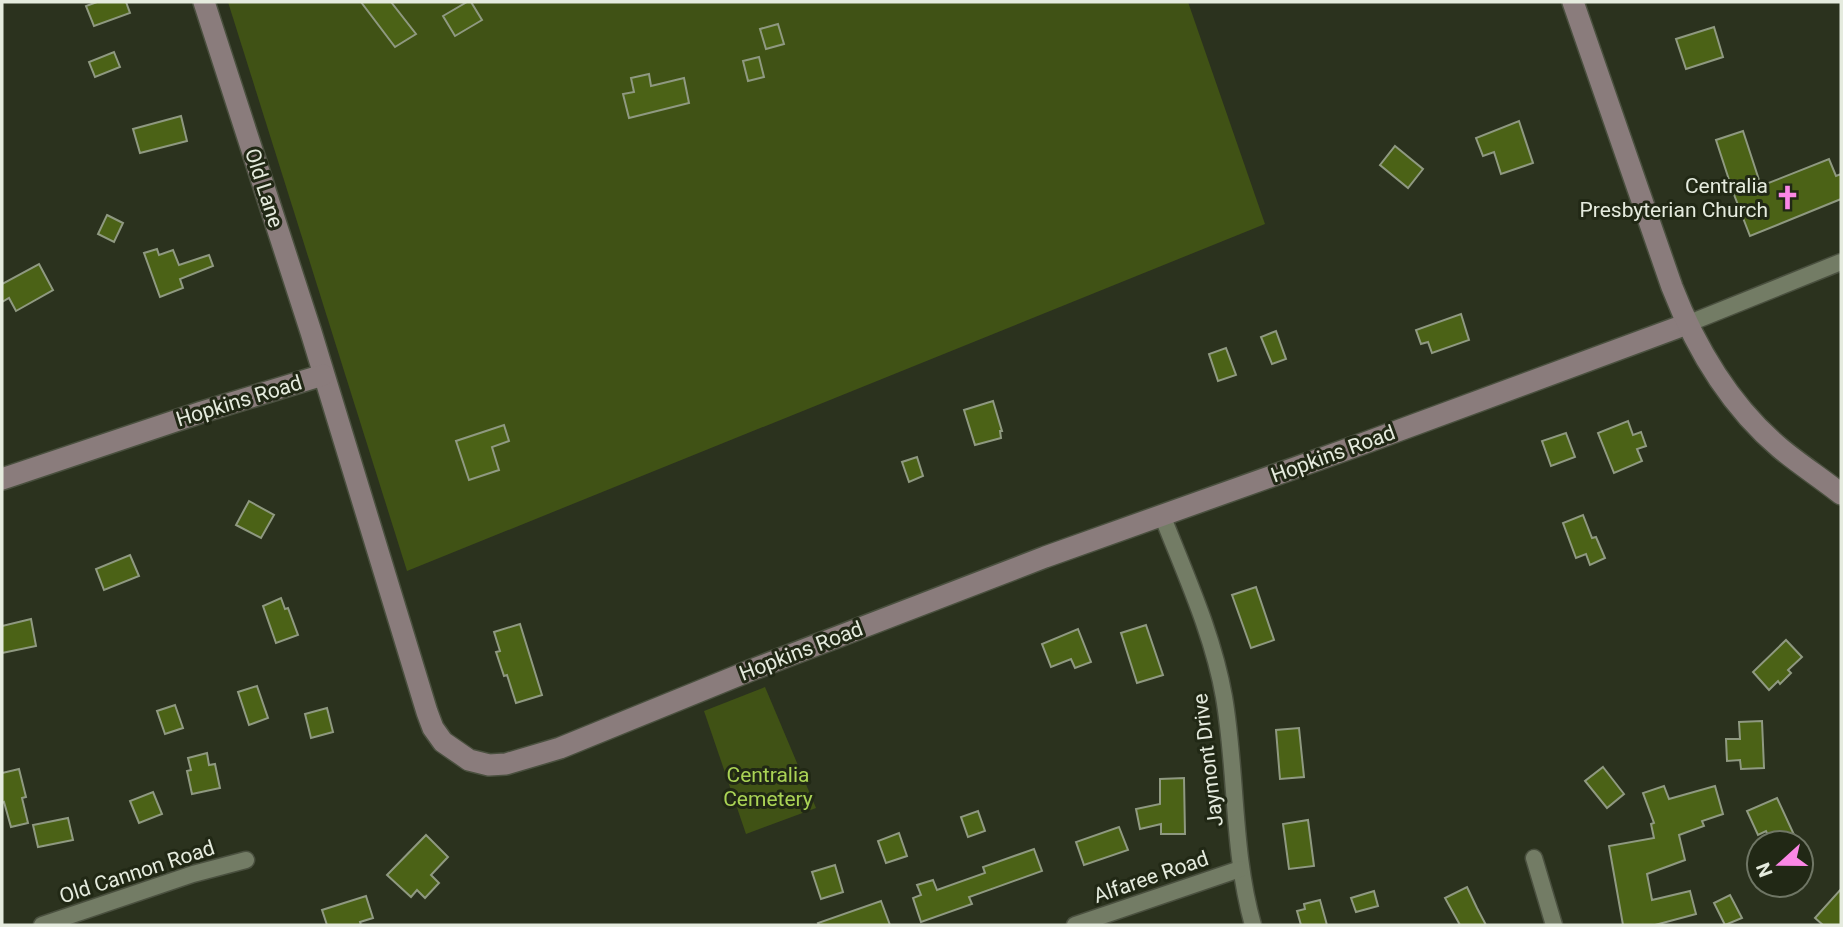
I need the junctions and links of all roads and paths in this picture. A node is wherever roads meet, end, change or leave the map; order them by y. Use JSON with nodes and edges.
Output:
{"nodes":[{"id":1,"x":204,"y":2,"type":"edge"},
{"id":2,"x":1573,"y":2,"type":"edge"},
{"id":3,"x":1841,"y":262,"type":"edge"},
{"id":4,"x":1687,"y":324,"type":"junction"},
{"id":5,"x":323,"y":375,"type":"junction"},
{"id":6,"x":2,"y":479,"type":"edge"},
{"id":7,"x":1841,"y":494,"type":"edge"},
{"id":8,"x":1162,"y":515,"type":"junction"},
{"id":9,"x":1534,"y":858,"type":"dead end"},
{"id":10,"x":246,"y":860,"type":"dead end"},
{"id":11,"x":1240,"y":869,"type":"junction"},
{"id":12,"x":42,"y":925,"type":"edge"},
{"id":13,"x":1074,"y":925,"type":"edge"},
{"id":14,"x":1253,"y":925,"type":"edge"},
{"id":15,"x":1555,"y":925,"type":"edge"}],
"edges":[{"from":1,"to":5,"type":"main road","name":"Old Lane"},
{"from":2,"to":4,"type":"main road"},
{"from":3,"to":4,"type":"street","name":"Hopkins Road"},
{"from":4,"to":7,"type":"main road"},
{"from":4,"to":8,"type":"main road","name":"Hopkins Road"},
{"from":5,"to":6,"type":"main road","name":"Hopkins Road"},
{"from":5,"to":8,"type":"main road","name":"Hopkins Road"},
{"from":8,"to":11,"type":"street","name":"Jaymont Drive"},
{"from":9,"to":15,"type":"street"},
{"from":10,"to":12,"type":"street","name":"Old Cannon Road"},
{"from":11,"to":13,"type":"street","name":"Alfaree Road"},
{"from":11,"to":14,"type":"street","name":"Jaymont Drive"}]}
